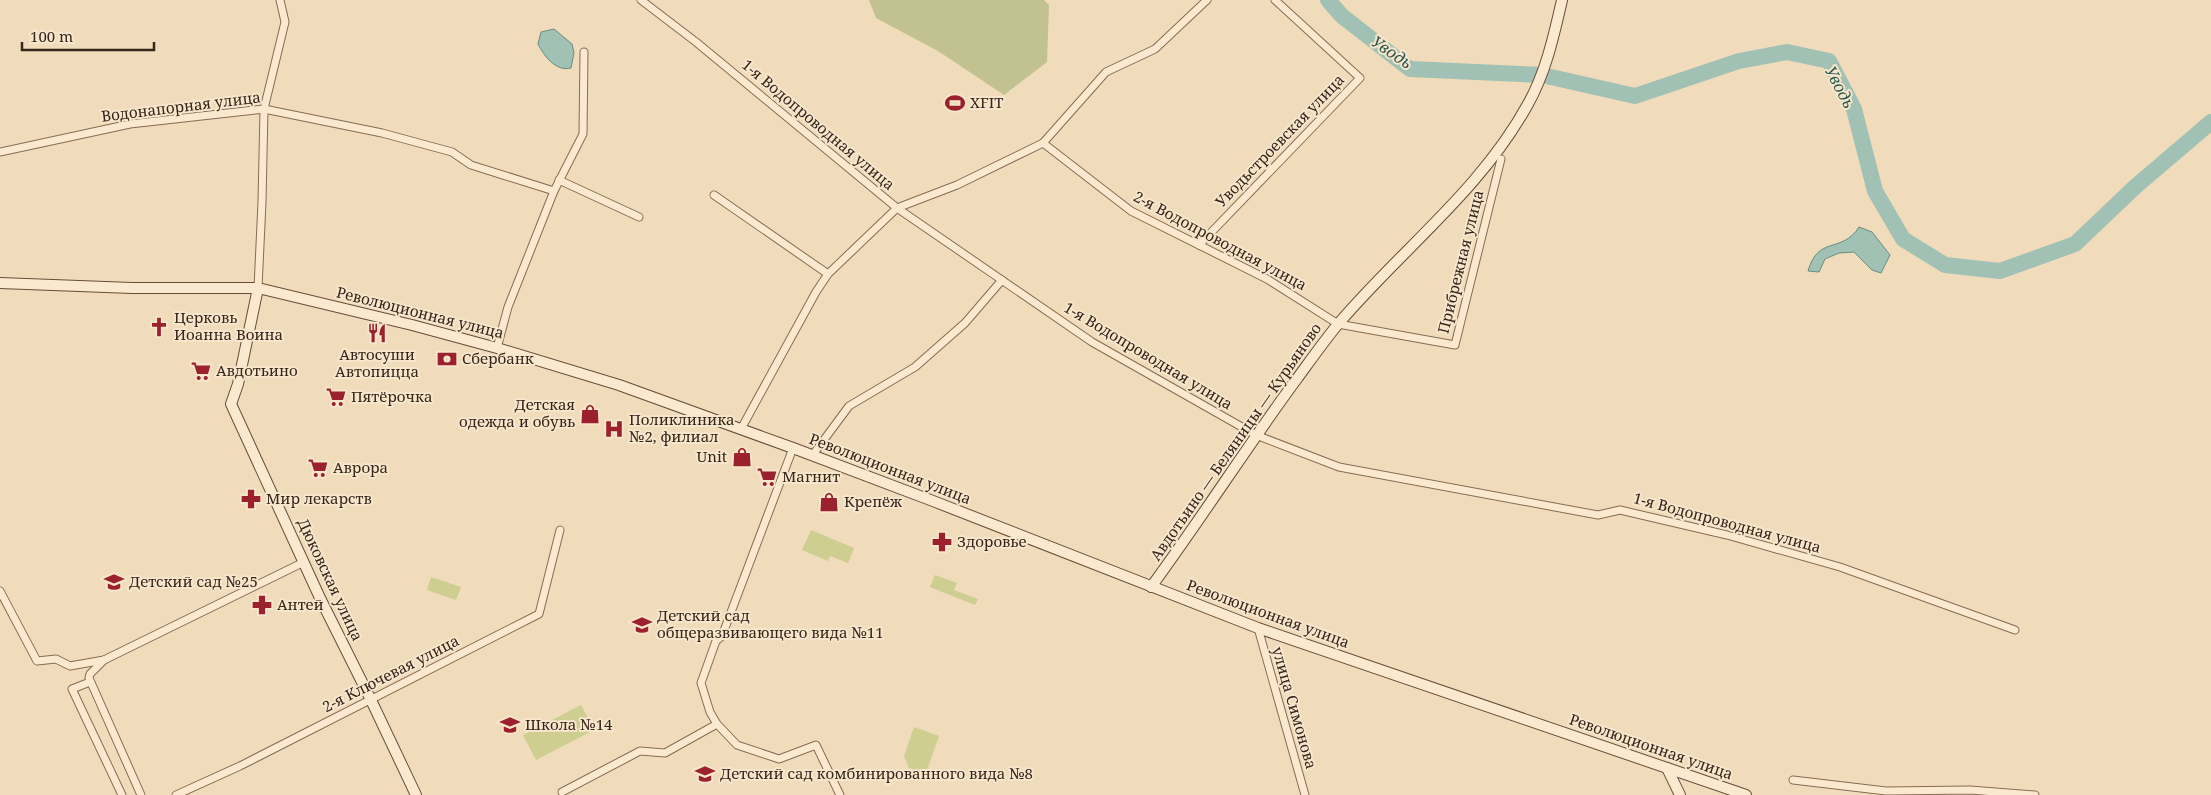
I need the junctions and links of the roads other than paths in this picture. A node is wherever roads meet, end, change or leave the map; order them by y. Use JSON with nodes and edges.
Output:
{"nodes":[{"id":1,"x":280,"y":0,"type":"edge"},
{"id":2,"x":641,"y":0,"type":"edge"},
{"id":3,"x":1207,"y":0,"type":"edge"},
{"id":4,"x":1274,"y":0,"type":"edge"},
{"id":5,"x":1562,"y":0,"type":"edge"},
{"id":6,"x":584,"y":52,"type":"dead end"},
{"id":7,"x":264,"y":109,"type":"junction"},
{"id":8,"x":1043,"y":143,"type":"junction"},
{"id":9,"x":0,"y":152,"type":"edge"},
{"id":10,"x":1502,"y":159,"type":"dead end"},
{"id":11,"x":559,"y":180,"type":"junction"},
{"id":12,"x":554,"y":191,"type":"junction"},
{"id":13,"x":714,"y":194,"type":"dead end"},
{"id":14,"x":897,"y":208,"type":"junction"},
{"id":15,"x":639,"y":217,"type":"dead end"},
{"id":16,"x":1198,"y":245,"type":"junction"},
{"id":17,"x":828,"y":274,"type":"junction"},
{"id":18,"x":1002,"y":280,"type":"junction"},
{"id":19,"x":0,"y":283,"type":"edge"},
{"id":20,"x":258,"y":288,"type":"junction"},
{"id":21,"x":1338,"y":324,"type":"junction"},
{"id":22,"x":498,"y":348,"type":"junction"},
{"id":23,"x":741,"y":430,"type":"junction"},
{"id":24,"x":1256,"y":435,"type":"junction"},
{"id":25,"x":793,"y":448,"type":"junction"},
{"id":26,"x":812,"y":456,"type":"junction"},
{"id":27,"x":560,"y":530,"type":"dead end"},
{"id":28,"x":304,"y":562,"type":"junction"},
{"id":29,"x":1151,"y":587,"type":"junction"},
{"id":30,"x":0,"y":591,"type":"edge"},
{"id":31,"x":1258,"y":628,"type":"junction"},
{"id":32,"x":2015,"y":630,"type":"dead end"},
{"id":33,"x":104,"y":660,"type":"junction"},
{"id":34,"x":90,"y":682,"type":"junction"},
{"id":35,"x":371,"y":700,"type":"junction"},
{"id":36,"x":717,"y":724,"type":"junction"},
{"id":37,"x":1667,"y":768,"type":"junction"},
{"id":38,"x":1793,"y":780,"type":"dead end"},
{"id":39,"x":562,"y":792,"type":"dead end"},
{"id":40,"x":1886,"y":793,"type":"edge"},
{"id":41,"x":122,"y":795,"type":"edge"},
{"id":42,"x":141,"y":795,"type":"edge"},
{"id":43,"x":176,"y":795,"type":"edge"},
{"id":44,"x":416,"y":795,"type":"edge"},
{"id":45,"x":840,"y":795,"type":"edge"},
{"id":46,"x":1305,"y":795,"type":"edge"},
{"id":47,"x":1680,"y":795,"type":"edge"},
{"id":48,"x":1746,"y":795,"type":"edge"},
{"id":49,"x":2035,"y":795,"type":"edge"}],
"edges":[{"from":1,"to":7,"type":"street"},
{"from":2,"to":14,"type":"street","name":"1-я Водопроводная улица"},
{"from":3,"to":8,"type":"street"},
{"from":4,"to":16,"type":"street","name":"Уводьстроевская улица"},
{"from":5,"to":21,"type":"main road","name":"Авдотьино — Беляницы — Курьяново"},
{"from":6,"to":11,"type":"street"},
{"from":7,"to":9,"type":"street","name":"Водонапорная улица"},
{"from":7,"to":12,"type":"street","name":"Водонапорная улица"},
{"from":7,"to":20,"type":"street"},
{"from":8,"to":14,"type":"street"},
{"from":8,"to":16,"type":"street","name":"2-я Водопроводная улица"},
{"from":10,"to":21,"type":"street","name":"Прибрежная улица"},
{"from":11,"to":12,"type":"street"},
{"from":11,"to":15,"type":"street"},
{"from":12,"to":22,"type":"street"},
{"from":13,"to":17,"type":"street"},
{"from":14,"to":17,"type":"street"},
{"from":14,"to":18,"type":"street","name":"1-я Водопроводная улица"},
{"from":16,"to":21,"type":"street","name":"2-я Водопроводная улица"},
{"from":17,"to":23,"type":"street"},
{"from":18,"to":24,"type":"street","name":"1-я Водопроводная улица"},
{"from":18,"to":26,"type":"street"},
{"from":19,"to":20,"type":"main road","name":"Революционная улица"},
{"from":20,"to":22,"type":"main road","name":"Революционная улица"},
{"from":20,"to":28,"type":"main road","name":"Дюковская улица"},
{"from":21,"to":24,"type":"main road","name":"Авдотьино — Беляницы — Курьяново"},
{"from":22,"to":23,"type":"main road","name":"Революционная улица"},
{"from":23,"to":25,"type":"main road","name":"Революционная улица"},
{"from":24,"to":29,"type":"main road","name":"Авдотьино — Беляницы — Курьяново"},
{"from":24,"to":32,"type":"street","name":"1-я Водопроводная улица"},
{"from":25,"to":26,"type":"main road","name":"Революционная улица"},
{"from":25,"to":36,"type":"street"},
{"from":26,"to":29,"type":"main road","name":"Революционная улица"},
{"from":27,"to":35,"type":"street","name":"2-я Ключевая улица"},
{"from":28,"to":33,"type":"street"},
{"from":28,"to":35,"type":"main road","name":"Дюковская улица"},
{"from":29,"to":31,"type":"main road","name":"Революционная улица"},
{"from":30,"to":33,"type":"street"},
{"from":31,"to":37,"type":"main road","name":"Революционная улица"},
{"from":31,"to":46,"type":"street","name":"улица Симонова"},
{"from":33,"to":34,"type":"street"},
{"from":34,"to":41,"type":"street"},
{"from":34,"to":42,"type":"street"},
{"from":35,"to":43,"type":"street","name":"2-я Ключевая улица"},
{"from":35,"to":44,"type":"main road","name":"Дюковская улица"},
{"from":36,"to":39,"type":"street"},
{"from":36,"to":45,"type":"street"},
{"from":37,"to":47,"type":"main road"},
{"from":37,"to":48,"type":"main road","name":"Революционная улица"},
{"from":38,"to":40,"type":"street"},
{"from":40,"to":49,"type":"street"}]}
